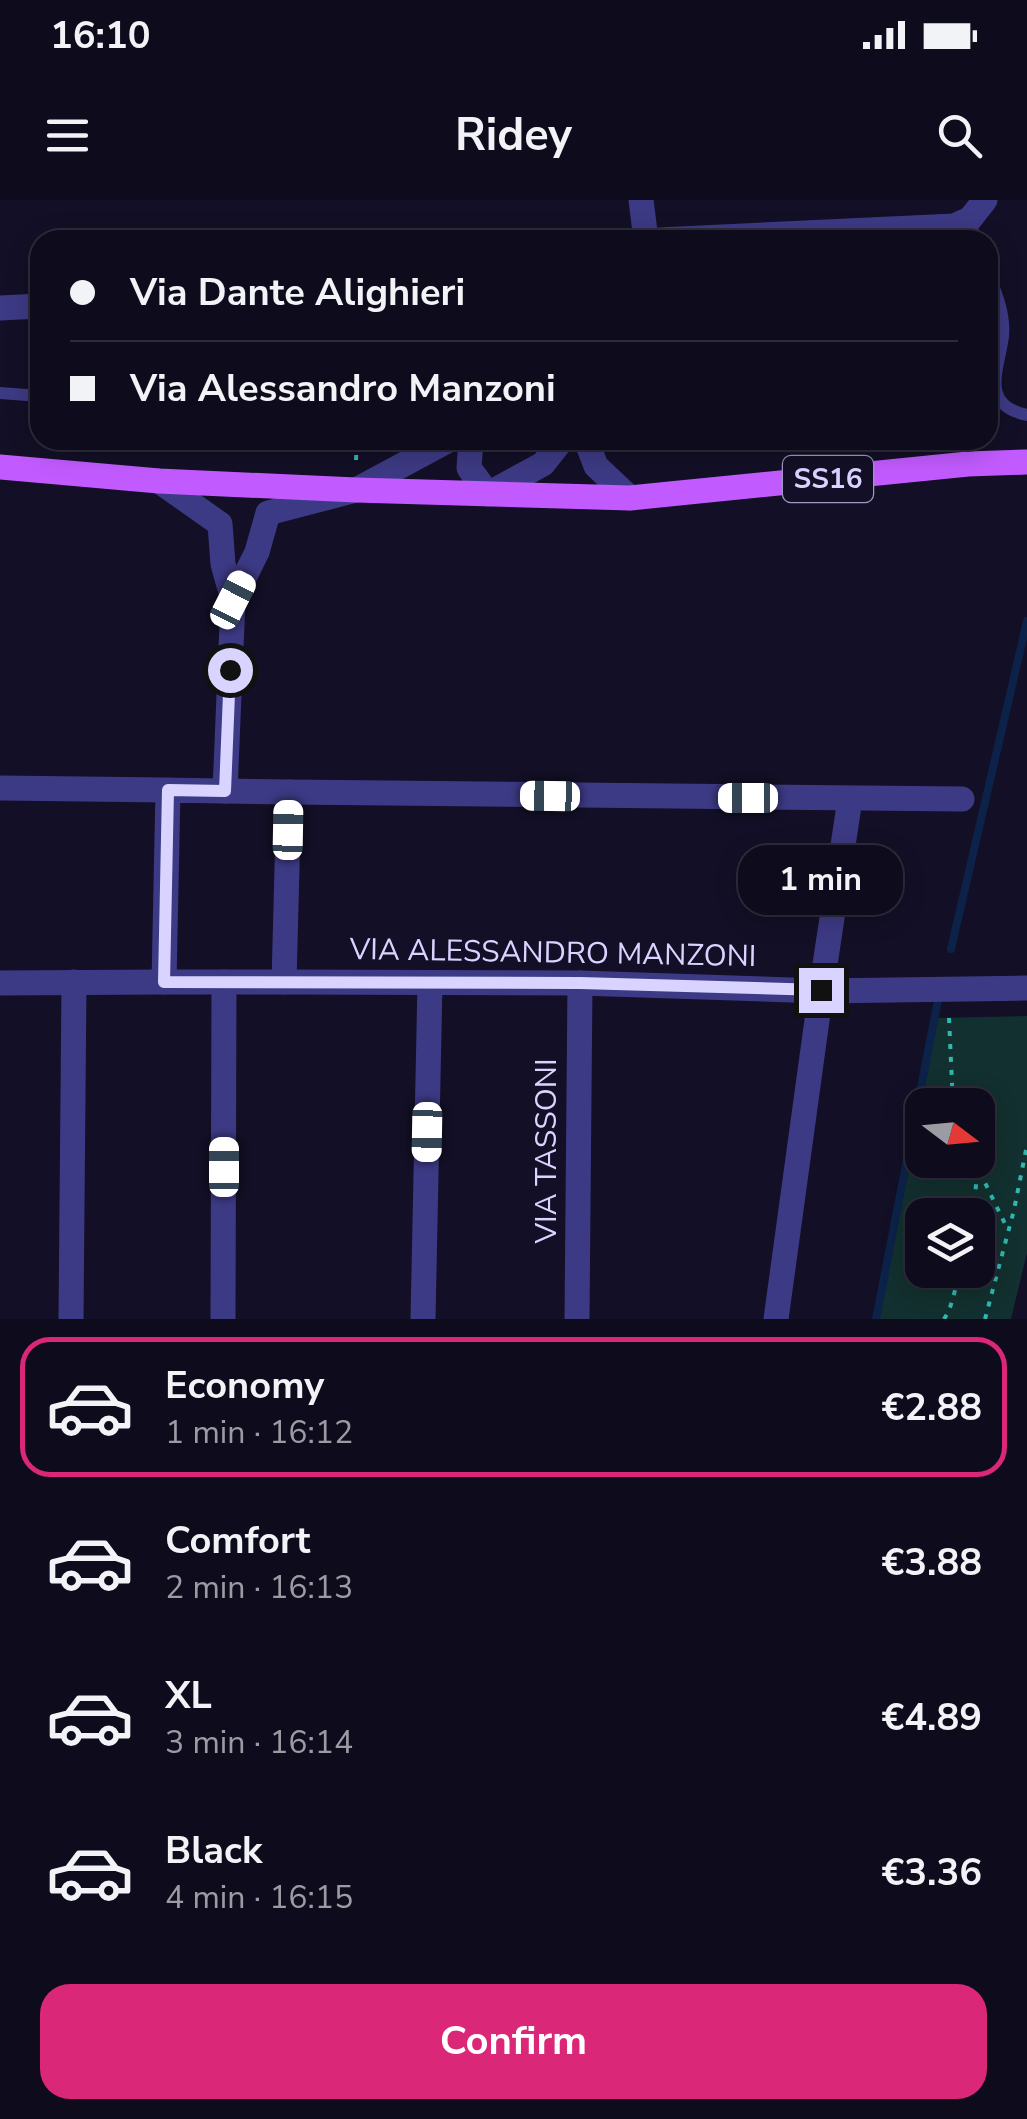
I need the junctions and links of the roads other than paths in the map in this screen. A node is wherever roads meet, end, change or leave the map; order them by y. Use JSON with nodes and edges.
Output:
{"nodes":[{"id":1,"x":640,"y":200,"type":"edge"},
{"id":2,"x":977,"y":220,"type":"edge"},
{"id":3,"x":644,"y":230,"type":"edge"},
{"id":4,"x":879,"y":230,"type":"edge"},
{"id":5,"x":998,"y":296,"type":"edge"},
{"id":6,"x":30,"y":306,"type":"edge"},
{"id":7,"x":0,"y":308,"type":"edge"},
{"id":8,"x":998,"y":363,"type":"edge"},
{"id":9,"x":0,"y":394,"type":"edge"},
{"id":10,"x":998,"y":394,"type":"edge"},
{"id":11,"x":30,"y":396,"type":"edge"},
{"id":12,"x":1027,"y":414,"type":"edge"},
{"id":13,"x":430,"y":450,"type":"edge"},
{"id":14,"x":470,"y":450,"type":"edge"},
{"id":15,"x":554,"y":450,"type":"edge"},
{"id":16,"x":590,"y":450,"type":"edge"},
{"id":17,"x":1027,"y":462,"type":"edge"},
{"id":18,"x":0,"y":467,"type":"edge"},
{"id":19,"x":160,"y":480,"type":"junction"},
{"id":20,"x":243,"y":484,"type":"junction"},
{"id":21,"x":356,"y":490,"type":"junction"},
{"id":22,"x":488,"y":494,"type":"junction"},
{"id":23,"x":630,"y":498,"type":"junction"},
{"id":24,"x":268,"y":514,"type":"junction"},
{"id":25,"x":220,"y":524,"type":"junction"},
{"id":26,"x":233,"y":600,"type":"junction"},
{"id":27,"x":0,"y":788,"type":"edge"},
{"id":28,"x":168,"y":790,"type":"junction"},
{"id":29,"x":225,"y":791,"type":"junction"},
{"id":30,"x":289,"y":792,"type":"junction"},
{"id":31,"x":850,"y":799,"type":"junction"},
{"id":32,"x":962,"y":800,"type":"dead end"},
{"id":33,"x":74,"y":982,"type":"junction"},
{"id":34,"x":164,"y":982,"type":"junction"},
{"id":35,"x":224,"y":982,"type":"junction"},
{"id":36,"x":284,"y":982,"type":"junction"},
{"id":37,"x":0,"y":983,"type":"edge"},
{"id":38,"x":430,"y":983,"type":"junction"},
{"id":39,"x":580,"y":983,"type":"junction"},
{"id":40,"x":1027,"y":988,"type":"edge"},
{"id":41,"x":821,"y":990,"type":"junction"},
{"id":42,"x":72,"y":1319,"type":"edge"},
{"id":43,"x":223,"y":1319,"type":"edge"},
{"id":44,"x":423,"y":1319,"type":"edge"},
{"id":45,"x":577,"y":1319,"type":"edge"},
{"id":46,"x":776,"y":1319,"type":"edge"}],
"edges":[{"from":1,"to":3,"type":"street"},
{"from":2,"to":4,"type":"street"},
{"from":5,"to":8,"type":"lane"},
{"from":6,"to":7,"type":"street"},
{"from":9,"to":11,"type":"lane"},
{"from":10,"to":12,"type":"lane"},
{"from":13,"to":21,"type":"street"},
{"from":14,"to":22,"type":"street"},
{"from":15,"to":22,"type":"street"},
{"from":16,"to":23,"type":"street"},
{"from":17,"to":23,"type":"main road","number":"SS16"},
{"from":18,"to":19,"type":"main road","number":"SS16"},
{"from":19,"to":20,"type":"main road","number":"SS16"},
{"from":19,"to":25,"type":"street"},
{"from":20,"to":21,"type":"main road","number":"SS16"},
{"from":20,"to":24,"type":"street"},
{"from":20,"to":25,"type":"street"},
{"from":21,"to":22,"type":"main road","number":"SS16"},
{"from":21,"to":24,"type":"street"},
{"from":22,"to":23,"type":"main road","number":"SS16"},
{"from":24,"to":26,"type":"street"},
{"from":25,"to":26,"type":"street"},
{"from":26,"to":29,"type":"street"},
{"from":27,"to":28,"type":"street"},
{"from":28,"to":29,"type":"street"},
{"from":28,"to":34,"type":"street"},
{"from":29,"to":30,"type":"street"},
{"from":30,"to":31,"type":"street"},
{"from":30,"to":36,"type":"street"},
{"from":31,"to":32,"type":"street"},
{"from":31,"to":41,"type":"street"},
{"from":33,"to":34,"type":"street"},
{"from":33,"to":37,"type":"street"},
{"from":33,"to":42,"type":"street"},
{"from":34,"to":35,"type":"street","name":"VIA ALESSANDRO MANZONI"},
{"from":35,"to":36,"type":"street","name":"VIA ALESSANDRO MANZONI"},
{"from":35,"to":43,"type":"street"},
{"from":36,"to":38,"type":"street","name":"VIA ALESSANDRO MANZONI"},
{"from":38,"to":39,"type":"street","name":"VIA ALESSANDRO MANZONI"},
{"from":38,"to":44,"type":"street"},
{"from":39,"to":41,"type":"street","name":"VIA ALESSANDRO MANZONI"},
{"from":39,"to":45,"type":"street","name":"VIA TASSONI"},
{"from":40,"to":41,"type":"street","name":"VIA ALESSANDRO MANZONI"},
{"from":41,"to":46,"type":"street"}]}
